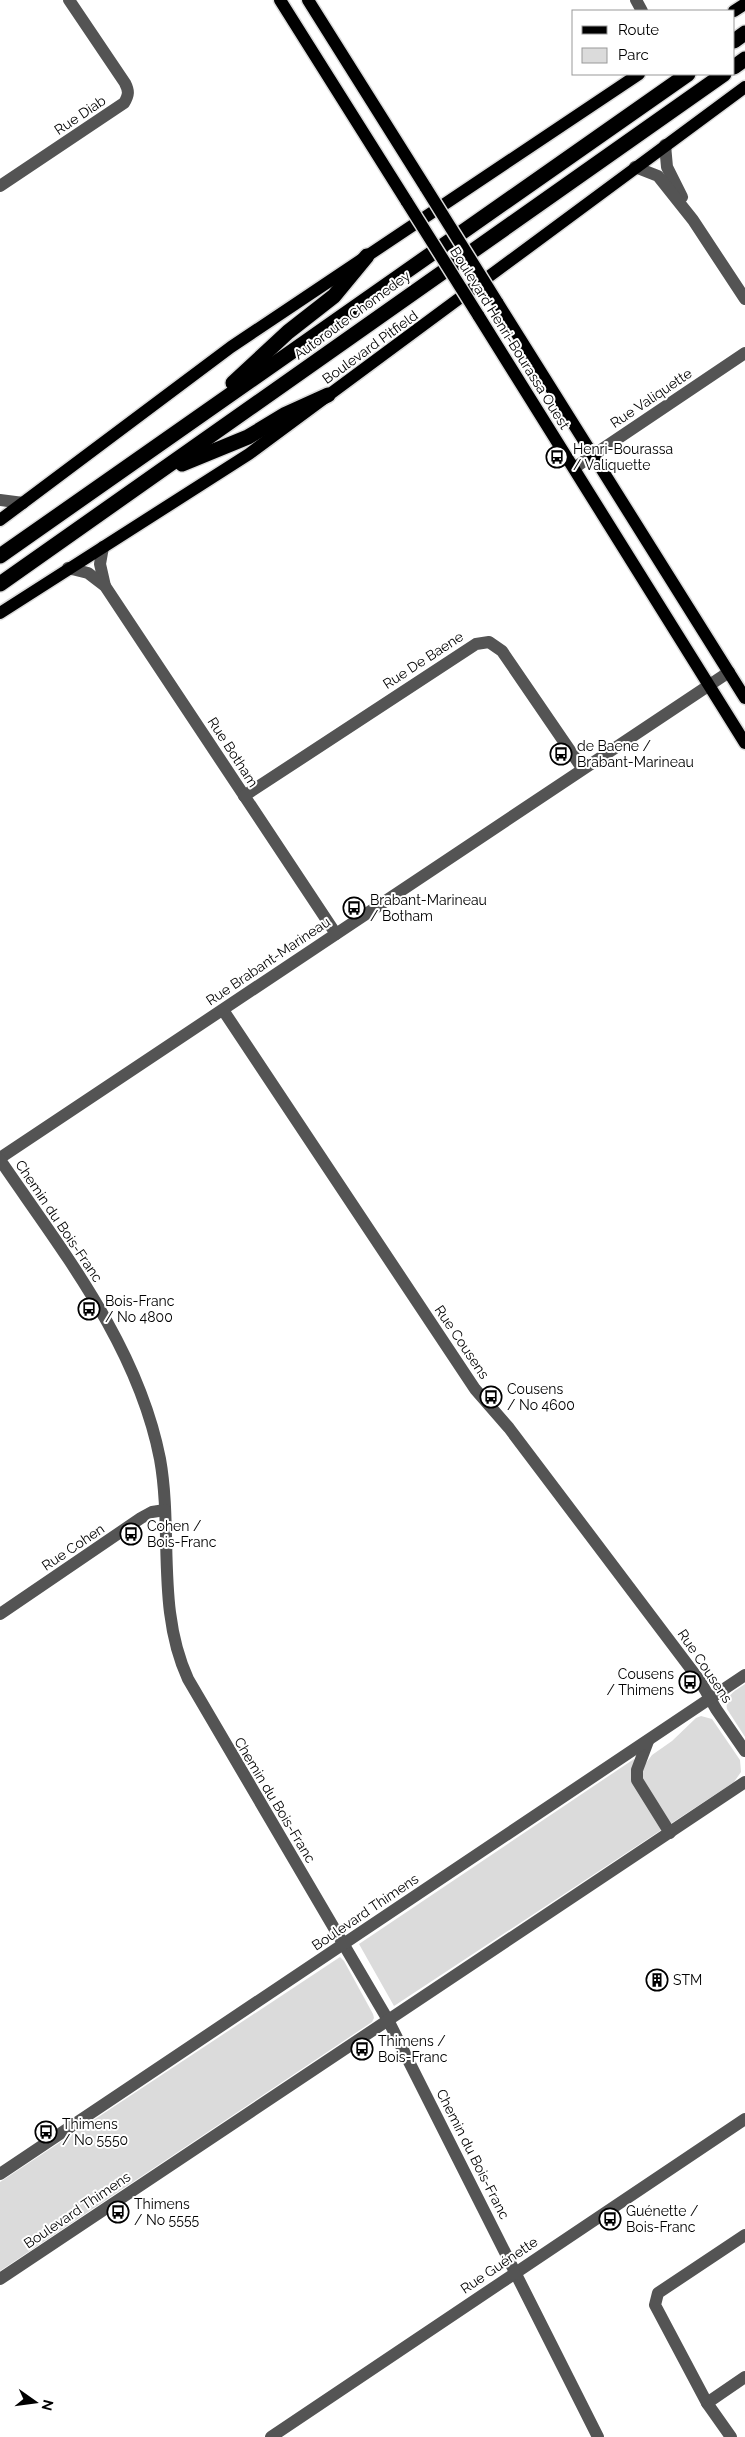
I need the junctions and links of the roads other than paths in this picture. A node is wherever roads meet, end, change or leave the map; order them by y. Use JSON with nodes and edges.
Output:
{"nodes":[{"id":1,"x":68,"y":0,"type":"edge"},
{"id":2,"x":280,"y":0,"type":"edge"},
{"id":3,"x":308,"y":0,"type":"edge"},
{"id":4,"x":638,"y":75,"type":"edge"},
{"id":5,"x":687,"y":75,"type":"edge"},
{"id":6,"x":723,"y":75,"type":"edge"},
{"id":7,"x":745,"y":87,"type":"edge"},
{"id":8,"x":665,"y":145,"type":"junction"},
{"id":9,"x":635,"y":167,"type":"junction"},
{"id":10,"x":0,"y":186,"type":"edge"},
{"id":11,"x":693,"y":220,"type":"junction"},
{"id":12,"x":367,"y":256,"type":"junction"},
{"id":13,"x":745,"y":299,"type":"edge"},
{"id":14,"x":745,"y":353,"type":"edge"},
{"id":15,"x":328,"y":395,"type":"junction"},
{"id":16,"x":190,"y":423,"type":"junction"},
{"id":17,"x":593,"y":455,"type":"junction"},
{"id":18,"x":574,"y":468,"type":"junction"},
{"id":19,"x":158,"y":474,"type":"junction"},
{"id":20,"x":0,"y":500,"type":"edge"},
{"id":21,"x":23,"y":503,"type":"junction"},
{"id":22,"x":0,"y":520,"type":"edge"},
{"id":23,"x":103,"y":547,"type":"junction"},
{"id":24,"x":0,"y":556,"type":"edge"},
{"id":25,"x":68,"y":568,"type":"junction"},
{"id":26,"x":0,"y":584,"type":"edge"},
{"id":27,"x":105,"y":586,"type":"junction"},
{"id":28,"x":0,"y":613,"type":"edge"},
{"id":29,"x":729,"y":672,"type":"junction"},
{"id":30,"x":710,"y":685,"type":"junction"},
{"id":31,"x":745,"y":698,"type":"edge"},
{"id":32,"x":745,"y":744,"type":"edge"},
{"id":33,"x":582,"y":768,"type":"junction"},
{"id":34,"x":244,"y":796,"type":"junction"},
{"id":35,"x":336,"y":934,"type":"junction"},
{"id":36,"x":223,"y":1010,"type":"junction"},
{"id":37,"x":0,"y":1159,"type":"edge"},
{"id":38,"x":165,"y":1510,"type":"junction"},
{"id":39,"x":0,"y":1614,"type":"edge"},
{"id":40,"x":745,"y":1675,"type":"edge"},
{"id":41,"x":710,"y":1698,"type":"junction"},
{"id":42,"x":648,"y":1741,"type":"junction"},
{"id":43,"x":745,"y":1751,"type":"edge"},
{"id":44,"x":745,"y":1782,"type":"edge"},
{"id":45,"x":670,"y":1833,"type":"junction"},
{"id":46,"x":344,"y":1944,"type":"junction"},
{"id":47,"x":388,"y":2020,"type":"junction"},
{"id":48,"x":745,"y":2119,"type":"edge"},
{"id":49,"x":0,"y":2174,"type":"edge"},
{"id":50,"x":745,"y":2235,"type":"edge"},
{"id":51,"x":514,"y":2273,"type":"junction"},
{"id":52,"x":0,"y":2279,"type":"edge"},
{"id":53,"x":745,"y":2377,"type":"edge"},
{"id":54,"x":707,"y":2403,"type":"junction"},
{"id":55,"x":271,"y":2437,"type":"edge"},
{"id":56,"x":598,"y":2437,"type":"edge"},
{"id":57,"x":731,"y":2437,"type":"edge"}],
"edges":[{"from":1,"to":10,"type":"street","name":"Rue Diab"},
{"from":2,"to":18,"type":"main road","name":"Boulevard Henri-Bourassa Ouest","bridge":true},
{"from":3,"to":17,"type":"main road","name":"Boulevard Henri-Bourassa Ouest","bridge":true},
{"from":4,"to":12,"type":"main road"},
{"from":5,"to":16,"type":"highway","name":"Autoroute Chomedey"},
{"from":6,"to":19,"type":"highway","name":"Autoroute Chomedey"},
{"from":7,"to":8,"type":"main road","name":"Boulevard Pitfield"},
{"from":8,"to":9,"type":"main road","name":"Boulevard Pitfield"},
{"from":8,"to":11,"type":"street"},
{"from":9,"to":11,"type":"street"},
{"from":9,"to":15,"type":"main road","name":"Boulevard Pitfield"},
{"from":11,"to":13,"type":"street"},
{"from":12,"to":16,"type":"highway"},
{"from":12,"to":21,"type":"main road"},
{"from":14,"to":17,"type":"street","name":"Rue Valiquette"},
{"from":15,"to":19,"type":"highway"},
{"from":15,"to":23,"type":"main road","name":"Boulevard Pitfield"},
{"from":16,"to":24,"type":"highway","name":"Autoroute Chomedey"},
{"from":17,"to":18,"type":"street","name":"Rue Valiquette"},
{"from":17,"to":29,"type":"main road","name":"Boulevard Henri-Bourassa Ouest"},
{"from":18,"to":30,"type":"main road","name":"Boulevard Henri-Bourassa Ouest"},
{"from":19,"to":26,"type":"highway","name":"Autoroute Chomedey"},
{"from":20,"to":21,"type":"street"},
{"from":21,"to":22,"type":"main road"},
{"from":23,"to":25,"type":"main road","name":"Boulevard Pitfield"},
{"from":23,"to":27,"type":"street","name":"Rue Botham"},
{"from":25,"to":27,"type":"street","name":"Rue Botham"},
{"from":25,"to":28,"type":"main road","name":"Boulevard Pitfield"},
{"from":27,"to":34,"type":"street","name":"Rue Botham"},
{"from":29,"to":30,"type":"street","name":"Rue Brabant-Marineau"},
{"from":29,"to":31,"type":"main road","name":"Boulevard Henri-Bourassa Ouest"},
{"from":30,"to":32,"type":"main road","name":"Boulevard Henri-Bourassa Ouest"},
{"from":30,"to":33,"type":"street","name":"Rue Brabant-Marineau"},
{"from":33,"to":34,"type":"street","name":"Rue De Baene"},
{"from":33,"to":35,"type":"street","name":"Rue Brabant-Marineau"},
{"from":34,"to":35,"type":"street","name":"Rue Botham"},
{"from":35,"to":36,"type":"street","name":"Rue Brabant-Marineau"},
{"from":36,"to":37,"type":"street","name":"Rue Brabant-Marineau"},
{"from":36,"to":41,"type":"street","name":"Rue Cousens"},
{"from":37,"to":38,"type":"street","name":"Chemin du Bois-Franc"},
{"from":38,"to":39,"type":"street","name":"Rue Cohen"},
{"from":38,"to":46,"type":"street","name":"Chemin du Bois-Franc"},
{"from":40,"to":41,"type":"street","name":"Boulevard Thimens"},
{"from":41,"to":42,"type":"street","name":"Boulevard Thimens"},
{"from":41,"to":43,"type":"street","name":"Rue Cousens"},
{"from":42,"to":45,"type":"street"},
{"from":42,"to":46,"type":"street","name":"Boulevard Thimens"},
{"from":44,"to":45,"type":"street","name":"Boulevard Thimens"},
{"from":45,"to":47,"type":"street","name":"Boulevard Thimens"},
{"from":46,"to":47,"type":"street","name":"Chemin du Bois-Franc"},
{"from":46,"to":49,"type":"street","name":"Boulevard Thimens"},
{"from":47,"to":51,"type":"street","name":"Chemin du Bois-Franc"},
{"from":47,"to":52,"type":"street","name":"Boulevard Thimens"},
{"from":48,"to":51,"type":"street","name":"Rue Guénette"},
{"from":50,"to":54,"type":"street"},
{"from":51,"to":55,"type":"street","name":"Rue Guénette"},
{"from":51,"to":56,"type":"street","name":"Chemin du Bois-Franc"},
{"from":53,"to":54,"type":"street"},
{"from":54,"to":57,"type":"street"}]}
